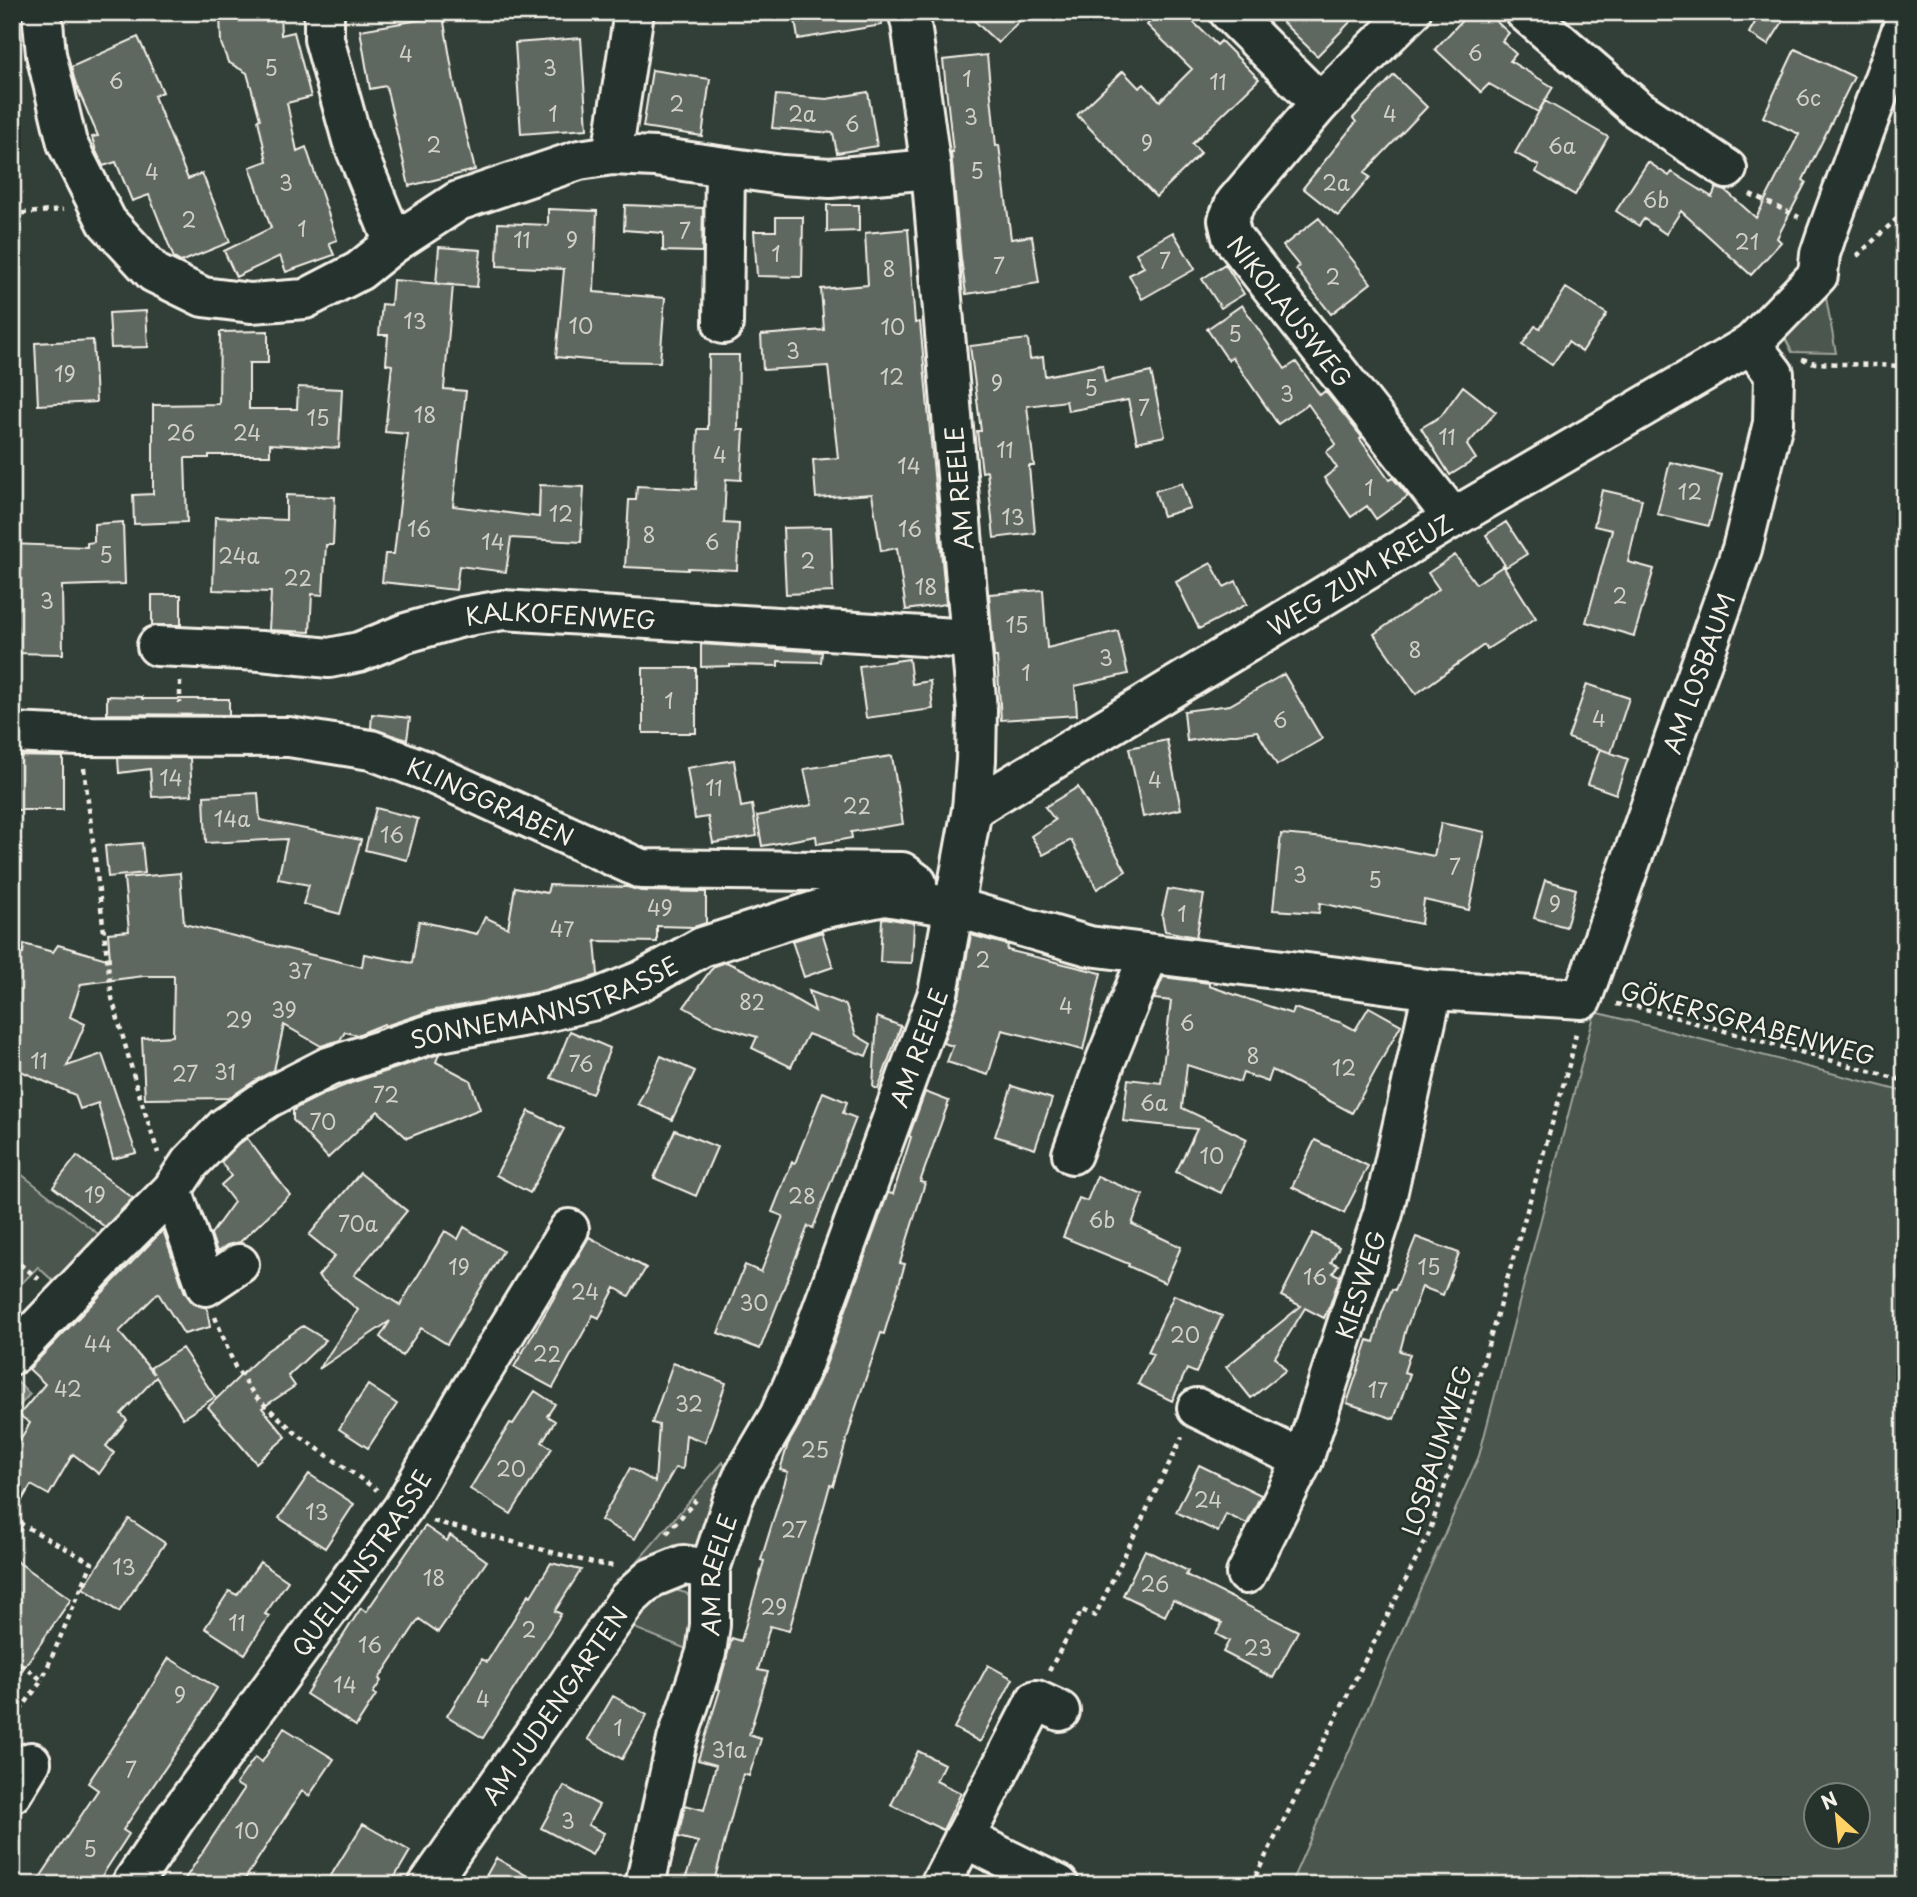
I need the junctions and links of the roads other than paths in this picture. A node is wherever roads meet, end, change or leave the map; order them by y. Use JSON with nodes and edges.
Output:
{"nodes":[{"id":1,"x":41,"y":12,"type":"edge"},
{"id":2,"x":324,"y":12,"type":"edge"},
{"id":3,"x":634,"y":12,"type":"edge"},
{"id":4,"x":1229,"y":12,"type":"edge"},
{"id":5,"x":1411,"y":12,"type":"edge"},
{"id":6,"x":1525,"y":12,"type":"edge"},
{"id":7,"x":912,"y":16,"type":"edge"},
{"id":8,"x":1905,"y":21,"type":"edge"},
{"id":9,"x":1320,"y":103,"type":"junction"},
{"id":10,"x":612,"y":155,"type":"junction"},
{"id":11,"x":725,"y":167,"type":"junction"},
{"id":12,"x":930,"y":169,"type":"junction"},
{"id":13,"x":1727,"y":169,"type":"road end"},
{"id":14,"x":394,"y":243,"type":"junction"},
{"id":15,"x":723,"y":324,"type":"dead end"},
{"id":16,"x":1751,"y":344,"type":"junction"},
{"id":17,"x":1453,"y":517,"type":"junction"},
{"id":18,"x":971,"y":639,"type":"junction"},
{"id":19,"x":169,"y":647,"type":"road end"},
{"id":20,"x":12,"y":733,"type":"edge"},
{"id":21,"x":972,"y":809,"type":"junction"},
{"id":22,"x":954,"y":907,"type":"junction"},
{"id":23,"x":1149,"y":954,"type":"junction"},
{"id":24,"x":1433,"y":990,"type":"junction"},
{"id":25,"x":1072,"y":1154,"type":"dead end"},
{"id":26,"x":172,"y":1190,"type":"junction"},
{"id":27,"x":569,"y":1229,"type":"dead end"},
{"id":28,"x":239,"y":1264,"type":"dead end"},
{"id":29,"x":12,"y":1355,"type":"edge"},
{"id":30,"x":1197,"y":1408,"type":"road end"},
{"id":31,"x":1303,"y":1460,"type":"junction"},
{"id":32,"x":710,"y":1569,"type":"junction"},
{"id":33,"x":1247,"y":1574,"type":"dead end"},
{"id":34,"x":1048,"y":1705,"type":"road end"},
{"id":35,"x":964,"y":1838,"type":"junction"},
{"id":36,"x":131,"y":1885,"type":"edge"},
{"id":37,"x":428,"y":1885,"type":"edge"},
{"id":38,"x":645,"y":1885,"type":"edge"},
{"id":39,"x":940,"y":1885,"type":"edge"},
{"id":40,"x":1059,"y":1885,"type":"edge"}],
"edges":[{"from":1,"to":14,"type":"street"},
{"from":2,"to":14,"type":"street"},
{"from":3,"to":10,"type":"street"},
{"from":4,"to":9,"type":"street"},
{"from":5,"to":9,"type":"street","name":"NIKOLAUSWEG"},
{"from":6,"to":13,"type":"street"},
{"from":7,"to":12,"type":"street","name":"AM REELE"},
{"from":8,"to":16,"type":"street","name":"WEG ZUM KREUZ"},
{"from":9,"to":17,"type":"street","name":"NIKOLAUSWEG"},
{"from":10,"to":11,"type":"street"},
{"from":10,"to":14,"type":"street"},
{"from":11,"to":12,"type":"street"},
{"from":11,"to":15,"type":"street"},
{"from":12,"to":18,"type":"street","name":"AM REELE"},
{"from":16,"to":17,"type":"street","name":"WEG ZUM KREUZ"},
{"from":16,"to":24,"type":"street","name":"AM LOSBAUM"},
{"from":17,"to":21,"type":"street","name":"WEG ZUM KREUZ"},
{"from":18,"to":19,"type":"street","name":"KALKOFENWEG"},
{"from":18,"to":21,"type":"street","name":"AM REELE"},
{"from":20,"to":22,"type":"street","name":"KLINGGRABEN"},
{"from":21,"to":22,"type":"street","name":"AM REELE"},
{"from":22,"to":23,"type":"street"},
{"from":22,"to":26,"type":"street","name":"SONNEMANNSTRASSE"},
{"from":22,"to":32,"type":"street","name":"AM REELE"},
{"from":23,"to":24,"type":"street"},
{"from":23,"to":25,"type":"street"},
{"from":24,"to":31,"type":"street","name":"KIESWEG"},
{"from":26,"to":28,"type":"street"},
{"from":26,"to":29,"type":"street","name":"SONNEMANNSTRASSE"},
{"from":27,"to":36,"type":"street","name":"QUELLENSTRASSE"},
{"from":30,"to":31,"type":"street"},
{"from":31,"to":33,"type":"street","name":"KIESWEG"},
{"from":32,"to":37,"type":"street","name":"AM JUDENGARTEN"},
{"from":32,"to":38,"type":"street","name":"AM REELE"},
{"from":34,"to":35,"type":"street"},
{"from":35,"to":39,"type":"street"},
{"from":35,"to":40,"type":"street"}]}
